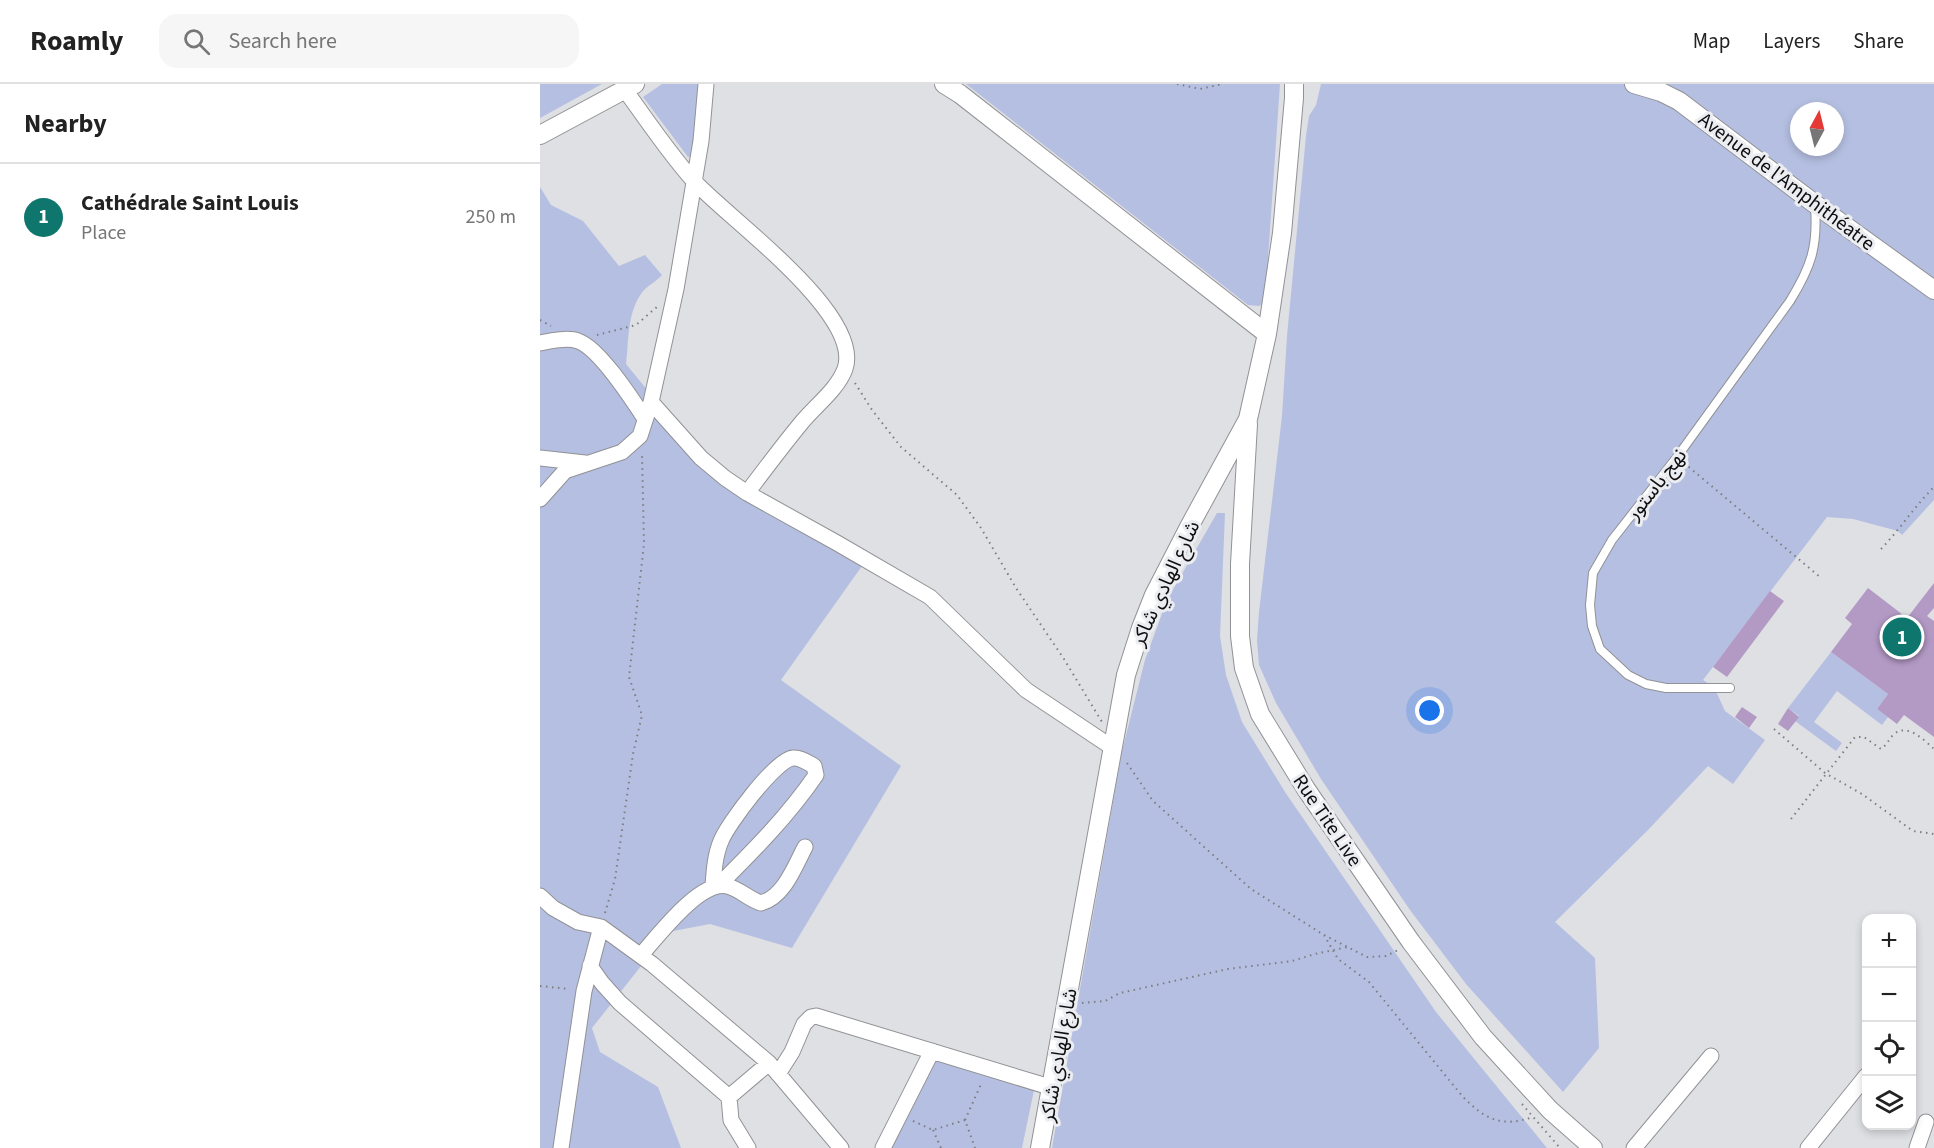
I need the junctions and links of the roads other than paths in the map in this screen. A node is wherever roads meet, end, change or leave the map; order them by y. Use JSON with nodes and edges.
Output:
{"nodes":[{"id":1,"x":706,"y":84,"type":"edge"},
{"id":2,"x":944,"y":84,"type":"edge"},
{"id":3,"x":1634,"y":84,"type":"edge"},
{"id":4,"x":630,"y":87,"type":"edge"},
{"id":5,"x":1295,"y":89,"type":"edge"},
{"id":6,"x":540,"y":135,"type":"edge"},
{"id":7,"x":694,"y":181,"type":"junction"},
{"id":8,"x":1815,"y":204,"type":"junction"},
{"id":9,"x":1934,"y":290,"type":"edge"},
{"id":10,"x":1267,"y":334,"type":"junction"},
{"id":11,"x":540,"y":343,"type":"edge"},
{"id":12,"x":651,"y":402,"type":"junction"},
{"id":13,"x":645,"y":418,"type":"junction"},
{"id":14,"x":1248,"y":419,"type":"junction"},
{"id":15,"x":540,"y":458,"type":"edge"},
{"id":16,"x":586,"y":463,"type":"junction"},
{"id":17,"x":747,"y":494,"type":"junction"},
{"id":18,"x":540,"y":499,"type":"edge"},
{"id":19,"x":1730,"y":688,"type":"dead end"},
{"id":20,"x":1113,"y":746,"type":"junction"},
{"id":21,"x":805,"y":847,"type":"dead end"},
{"id":22,"x":715,"y":886,"type":"junction"},
{"id":23,"x":540,"y":896,"type":"edge"},
{"id":24,"x":601,"y":927,"type":"junction"},
{"id":25,"x":641,"y":955,"type":"junction"},
{"id":26,"x":591,"y":966,"type":"junction"},
{"id":27,"x":932,"y":1051,"type":"junction"},
{"id":28,"x":1711,"y":1056,"type":"dead end"},
{"id":29,"x":774,"y":1069,"type":"junction"},
{"id":30,"x":1862,"y":1081,"type":"edge"},
{"id":31,"x":1053,"y":1088,"type":"junction"},
{"id":32,"x":729,"y":1097,"type":"junction"},
{"id":33,"x":1926,"y":1122,"type":"dead end"},
{"id":34,"x":832,"y":1145,"type":"edge"},
{"id":35,"x":561,"y":1148,"type":"edge"},
{"id":36,"x":748,"y":1148,"type":"edge"},
{"id":37,"x":883,"y":1148,"type":"edge"},
{"id":38,"x":1040,"y":1148,"type":"edge"},
{"id":39,"x":1593,"y":1148,"type":"edge"},
{"id":40,"x":1634,"y":1148,"type":"edge"},
{"id":41,"x":1808,"y":1148,"type":"edge"},
{"id":42,"x":1917,"y":1148,"type":"edge"}],
"edges":[{"from":1,"to":7,"type":"street"},
{"from":2,"to":10,"type":"street"},
{"from":3,"to":8,"type":"street","name":"Avenue de l'Amphithéatre"},
{"from":4,"to":6,"type":"street"},
{"from":4,"to":7,"type":"street"},
{"from":5,"to":10,"type":"street","name":"شارع الهادي شاكر"},
{"from":7,"to":12,"type":"street"},
{"from":7,"to":17,"type":"street"},
{"from":8,"to":9,"type":"street","name":"Avenue de l'Amphithéatre"},
{"from":8,"to":19,"type":"lane","name":"نهج باستور"},
{"from":10,"to":14,"type":"street","name":"شارع الهادي شاكر"},
{"from":11,"to":13,"type":"street"},
{"from":12,"to":13,"type":"street"},
{"from":12,"to":17,"type":"street"},
{"from":13,"to":16,"type":"street"},
{"from":14,"to":20,"type":"street","name":"شارع الهادي شاكر"},
{"from":14,"to":39,"type":"street","name":"Rue Tite Live"},
{"from":15,"to":16,"type":"street"},
{"from":16,"to":18,"type":"street"},
{"from":17,"to":20,"type":"street"},
{"from":20,"to":31,"type":"street","name":"شارع الهادي شاكر"},
{"from":21,"to":22,"type":"street"},
{"from":22,"to":22,"type":"street"},
{"from":22,"to":25,"type":"street"},
{"from":23,"to":24,"type":"street"},
{"from":24,"to":25,"type":"street"},
{"from":24,"to":26,"type":"street"},
{"from":25,"to":29,"type":"street"},
{"from":26,"to":32,"type":"street"},
{"from":26,"to":35,"type":"street"},
{"from":27,"to":29,"type":"street"},
{"from":27,"to":31,"type":"street"},
{"from":27,"to":37,"type":"street"},
{"from":28,"to":40,"type":"street"},
{"from":29,"to":32,"type":"street"},
{"from":29,"to":34,"type":"street"},
{"from":30,"to":41,"type":"street"},
{"from":31,"to":38,"type":"street","name":"شارع الهادي شاكر"},
{"from":32,"to":36,"type":"street"},
{"from":33,"to":42,"type":"street"}]}
